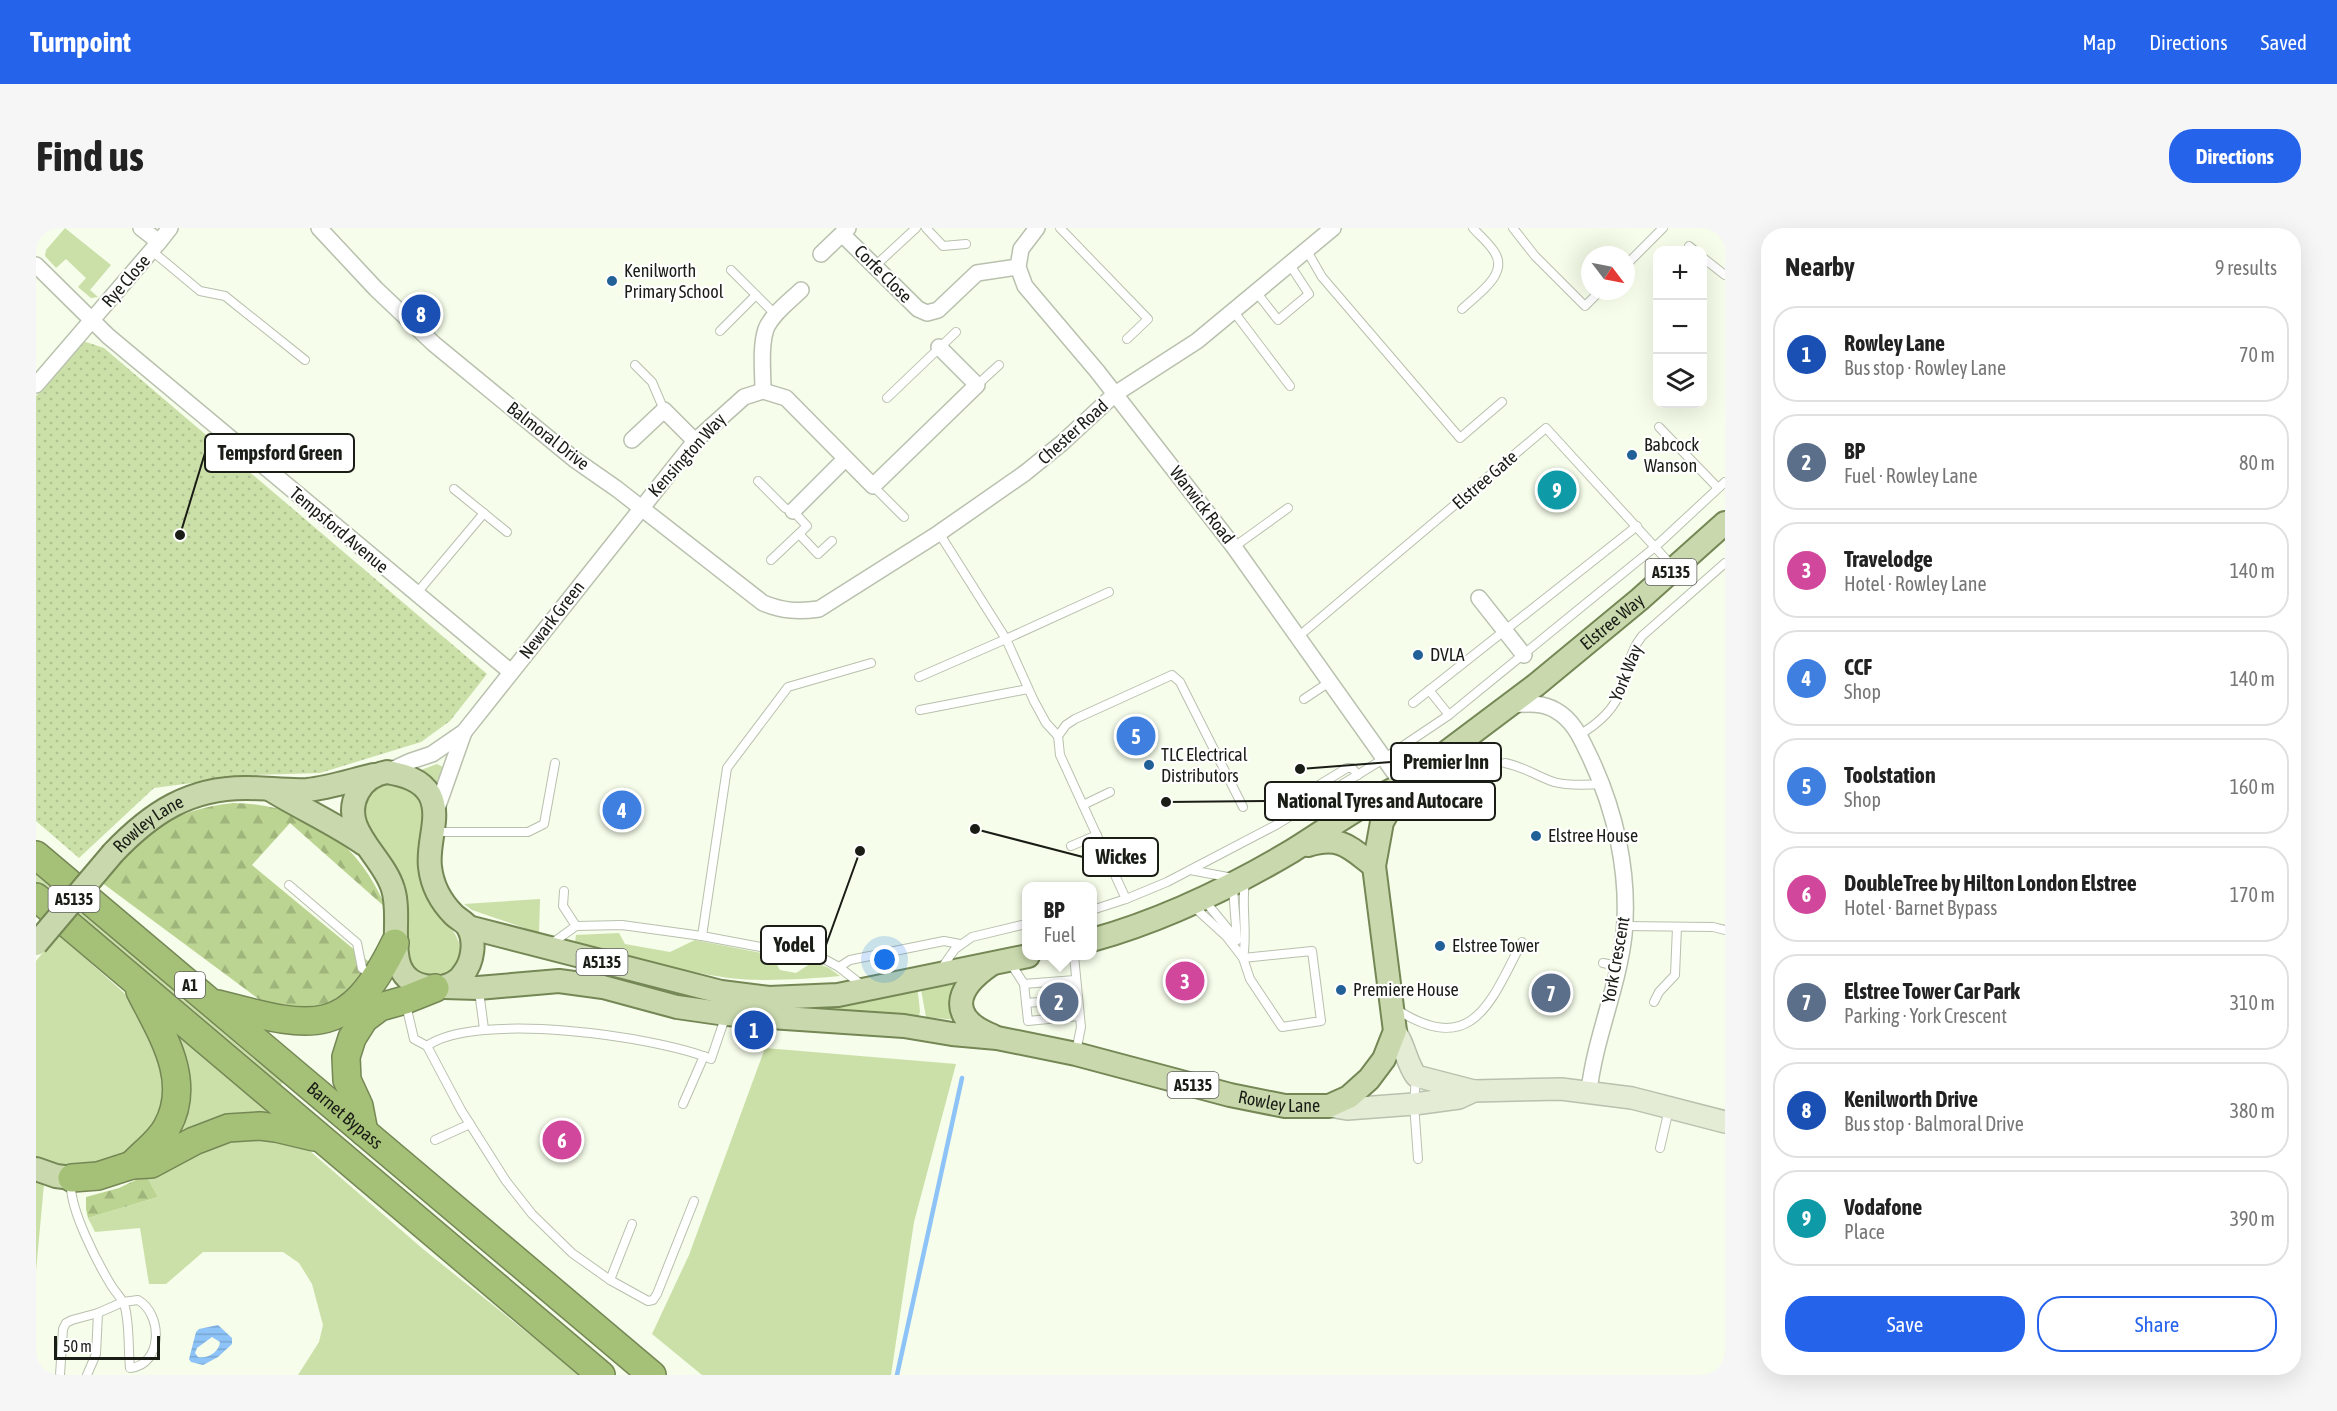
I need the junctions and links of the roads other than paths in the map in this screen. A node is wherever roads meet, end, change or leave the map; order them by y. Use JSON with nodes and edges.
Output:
{"nodes":[{"id":1,"x":141,"y":228,"type":"edge"},
{"id":2,"x":170,"y":228,"type":"edge"},
{"id":3,"x":916,"y":228,"type":"edge"},
{"id":4,"x":926,"y":228,"type":"edge"},
{"id":5,"x":1036,"y":228,"type":"edge"},
{"id":6,"x":1060,"y":228,"type":"edge"},
{"id":7,"x":1333,"y":228,"type":"edge"},
{"id":8,"x":1473,"y":228,"type":"edge"},
{"id":9,"x":1513,"y":228,"type":"edge"},
{"id":10,"x":1663,"y":228,"type":"edge"},
{"id":11,"x":325,"y":230,"type":"edge"},
{"id":12,"x":845,"y":231,"type":"edge"},
{"id":13,"x":966,"y":244,"type":"dead end"},
{"id":14,"x":155,"y":246,"type":"junction"},
{"id":15,"x":1307,"y":251,"type":"junction"},
{"id":16,"x":821,"y":254,"type":"dead end"},
{"id":17,"x":1635,"y":256,"type":"edge"},
{"id":18,"x":1707,"y":261,"type":"edge"},
{"id":19,"x":36,"y":265,"type":"edge"},
{"id":20,"x":1290,"y":265,"type":"junction"},
{"id":21,"x":875,"y":266,"type":"junction"},
{"id":22,"x":1018,"y":267,"type":"junction"},
{"id":23,"x":731,"y":270,"type":"dead end"},
{"id":24,"x":1725,"y":275,"type":"edge"},
{"id":25,"x":801,"y":290,"type":"dead end"},
{"id":26,"x":1257,"y":293,"type":"junction"},
{"id":27,"x":756,"y":296,"type":"junction"},
{"id":28,"x":1591,"y":300,"type":"edge"},
{"id":29,"x":1462,"y":309,"type":"dead end"},
{"id":30,"x":1234,"y":312,"type":"junction"},
{"id":31,"x":776,"y":315,"type":"junction"},
{"id":32,"x":92,"y":319,"type":"junction"},
{"id":33,"x":720,"y":331,"type":"dead end"},
{"id":34,"x":956,"y":332,"type":"dead end"},
{"id":35,"x":1127,"y":339,"type":"dead end"},
{"id":36,"x":939,"y":347,"type":"junction"},
{"id":37,"x":305,"y":360,"type":"dead end"},
{"id":38,"x":635,"y":365,"type":"dead end"},
{"id":39,"x":999,"y":365,"type":"dead end"},
{"id":40,"x":36,"y":385,"type":"edge"},
{"id":41,"x":977,"y":385,"type":"junction"},
{"id":42,"x":1290,"y":386,"type":"dead end"},
{"id":43,"x":762,"y":391,"type":"junction"},
{"id":44,"x":1115,"y":394,"type":"junction"},
{"id":45,"x":886,"y":398,"type":"dead end"},
{"id":46,"x":1502,"y":402,"type":"dead end"},
{"id":47,"x":663,"y":410,"type":"junction"},
{"id":48,"x":1659,"y":427,"type":"dead end"},
{"id":49,"x":632,"y":440,"type":"dead end"},
{"id":50,"x":695,"y":441,"type":"junction"},
{"id":51,"x":845,"y":459,"type":"junction"},
{"id":52,"x":758,"y":481,"type":"dead end"},
{"id":53,"x":1725,"y":482,"type":"edge"},
{"id":54,"x":873,"y":486,"type":"junction"},
{"id":55,"x":1718,"y":488,"type":"junction"},
{"id":56,"x":454,"y":489,"type":"dead end"},
{"id":57,"x":640,"y":508,"type":"junction"},
{"id":58,"x":1288,"y":508,"type":"dead end"},
{"id":59,"x":793,"y":511,"type":"junction"},
{"id":60,"x":484,"y":513,"type":"junction"},
{"id":61,"x":904,"y":517,"type":"dead end"},
{"id":62,"x":1725,"y":523,"type":"edge"},
{"id":63,"x":1637,"y":526,"type":"junction"},
{"id":64,"x":507,"y":532,"type":"dead end"},
{"id":65,"x":939,"y":533,"type":"junction"},
{"id":66,"x":799,"y":534,"type":"junction"},
{"id":67,"x":832,"y":542,"type":"dead end"},
{"id":68,"x":1234,"y":547,"type":"junction"},
{"id":69,"x":1655,"y":547,"type":"junction"},
{"id":70,"x":771,"y":560,"type":"dead end"},
{"id":71,"x":1725,"y":563,"type":"edge"},
{"id":72,"x":1675,"y":569,"type":"junction"},
{"id":73,"x":1109,"y":592,"type":"dead end"},
{"id":74,"x":416,"y":594,"type":"junction"},
{"id":75,"x":1479,"y":598,"type":"dead end"},
{"id":76,"x":798,"y":612,"type":"joint"},
{"id":77,"x":1504,"y":631,"type":"junction"},
{"id":78,"x":1299,"y":636,"type":"junction"},
{"id":79,"x":1006,"y":639,"type":"junction"},
{"id":80,"x":1524,"y":654,"type":"junction"},
{"id":81,"x":871,"y":663,"type":"dead end"},
{"id":82,"x":511,"y":672,"type":"junction"},
{"id":83,"x":919,"y":677,"type":"dead end"},
{"id":84,"x":1331,"y":681,"type":"junction"},
{"id":85,"x":1028,"y":689,"type":"junction"},
{"id":86,"x":1429,"y":690,"type":"junction"},
{"id":87,"x":1304,"y":699,"type":"dead end"},
{"id":88,"x":1517,"y":700,"type":"junction"},
{"id":89,"x":1413,"y":703,"type":"dead end"},
{"id":90,"x":920,"y":710,"type":"dead end"},
{"id":91,"x":1449,"y":716,"type":"junction"},
{"id":92,"x":464,"y":732,"type":"junction"},
{"id":93,"x":1580,"y":735,"type":"junction"},
{"id":94,"x":1058,"y":736,"type":"junction"},
{"id":95,"x":1385,"y":758,"type":"junction"},
{"id":96,"x":555,"y":763,"type":"dead end"},
{"id":97,"x":1505,"y":764,"type":"dead end"},
{"id":98,"x":383,"y":773,"type":"junction"},
{"id":99,"x":1358,"y":775,"type":"junction"},
{"id":100,"x":1602,"y":784,"type":"junction"},
{"id":101,"x":1403,"y":785,"type":"junction"},
{"id":102,"x":269,"y":789,"type":"junction"},
{"id":103,"x":1110,"y":792,"type":"dead end"},
{"id":104,"x":1083,"y":805,"type":"junction"},
{"id":105,"x":1243,"y":807,"type":"dead end"},
{"id":106,"x":1299,"y":812,"type":"junction"},
{"id":107,"x":434,"y":822,"type":"junction"},
{"id":108,"x":1097,"y":835,"type":"junction"},
{"id":109,"x":367,"y":846,"type":"junction"},
{"id":110,"x":1071,"y":846,"type":"dead end"},
{"id":111,"x":1293,"y":850,"type":"junction"},
{"id":112,"x":36,"y":855,"type":"edge"},
{"id":113,"x":1374,"y":866,"type":"junction"},
{"id":114,"x":1190,"y":870,"type":"junction"},
{"id":115,"x":1240,"y":881,"type":"junction"},
{"id":116,"x":288,"y":885,"type":"dead end"},
{"id":117,"x":564,"y":891,"type":"dead end"},
{"id":118,"x":36,"y":897,"type":"edge"},
{"id":119,"x":1126,"y":899,"type":"junction"},
{"id":120,"x":1198,"y":903,"type":"junction"},
{"id":121,"x":1097,"y":908,"type":"edge"},
{"id":122,"x":1022,"y":925,"type":"edge"},
{"id":123,"x":576,"y":926,"type":"junction"},
{"id":124,"x":1624,"y":926,"type":"junction"},
{"id":125,"x":468,"y":927,"type":"junction"},
{"id":126,"x":1677,"y":927,"type":"junction"},
{"id":127,"x":1725,"y":930,"type":"edge"},
{"id":128,"x":702,"y":936,"type":"junction"},
{"id":129,"x":1097,"y":939,"type":"edge"},
{"id":130,"x":1522,"y":942,"type":"dead end"},
{"id":131,"x":395,"y":943,"type":"junction"},
{"id":132,"x":36,"y":944,"type":"edge"},
{"id":133,"x":960,"y":944,"type":"junction"},
{"id":134,"x":547,"y":948,"type":"junction"},
{"id":135,"x":1243,"y":958,"type":"junction"},
{"id":136,"x":1010,"y":959,"type":"edge"},
{"id":137,"x":1074,"y":960,"type":"edge"},
{"id":138,"x":839,"y":967,"type":"junction"},
{"id":139,"x":937,"y":975,"type":"junction"},
{"id":140,"x":135,"y":980,"type":"junction"},
{"id":141,"x":1075,"y":980,"type":"junction"},
{"id":142,"x":1024,"y":984,"type":"junction"},
{"id":143,"x":440,"y":987,"type":"junction"},
{"id":144,"x":478,"y":988,"type":"junction"},
{"id":145,"x":867,"y":990,"type":"junction"},
{"id":146,"x":386,"y":992,"type":"junction"},
{"id":147,"x":1077,"y":999,"type":"junction"},
{"id":148,"x":211,"y":1002,"type":"junction"},
{"id":149,"x":1654,"y":1002,"type":"dead end"},
{"id":150,"x":1026,"y":1003,"type":"junction"},
{"id":151,"x":1392,"y":1006,"type":"junction"},
{"id":152,"x":726,"y":1014,"type":"junction"},
{"id":153,"x":1079,"y":1016,"type":"junction"},
{"id":154,"x":484,"y":1029,"type":"junction"},
{"id":155,"x":1395,"y":1031,"type":"junction"},
{"id":156,"x":997,"y":1038,"type":"junction"},
{"id":157,"x":427,"y":1046,"type":"junction"},
{"id":158,"x":1076,"y":1054,"type":"junction"},
{"id":159,"x":704,"y":1056,"type":"junction"},
{"id":160,"x":1416,"y":1076,"type":"junction"},
{"id":161,"x":1474,"y":1091,"type":"junction"},
{"id":162,"x":1589,"y":1091,"type":"junction"},
{"id":163,"x":683,"y":1104,"type":"dead end"},
{"id":164,"x":1414,"y":1104,"type":"junction"},
{"id":165,"x":1329,"y":1106,"type":"junction"},
{"id":166,"x":1670,"y":1107,"type":"junction"},
{"id":167,"x":1725,"y":1122,"type":"edge"},
{"id":168,"x":470,"y":1124,"type":"junction"},
{"id":169,"x":364,"y":1132,"type":"junction"},
{"id":170,"x":320,"y":1138,"type":"junction"},
{"id":171,"x":435,"y":1140,"type":"dead end"},
{"id":172,"x":1660,"y":1148,"type":"dead end"},
{"id":173,"x":1418,"y":1159,"type":"dead end"},
{"id":174,"x":132,"y":1165,"type":"junction"},
{"id":175,"x":36,"y":1169,"type":"edge"},
{"id":176,"x":72,"y":1178,"type":"junction"},
{"id":177,"x":694,"y":1201,"type":"dead end"},
{"id":178,"x":632,"y":1224,"type":"dead end"},
{"id":179,"x":610,"y":1280,"type":"junction"},
{"id":180,"x":123,"y":1302,"type":"junction"},
{"id":181,"x":98,"y":1313,"type":"junction"},
{"id":182,"x":60,"y":1375,"type":"edge"},
{"id":183,"x":87,"y":1375,"type":"edge"},
{"id":184,"x":600,"y":1375,"type":"edge"},
{"id":185,"x":652,"y":1375,"type":"edge"}],
"edges":[{"from":1,"to":14,"type":"street","name":"Rye Close"},
{"from":2,"to":14,"type":"street","name":"Rye Close"},
{"from":3,"to":21,"type":"lane"},
{"from":4,"to":13,"type":"lane"},
{"from":5,"to":22,"type":"street"},
{"from":6,"to":35,"type":"lane"},
{"from":7,"to":15,"type":"street","name":"Chester Road"},
{"from":8,"to":29,"type":"lane"},
{"from":9,"to":28,"type":"lane"},
{"from":10,"to":17,"type":"lane"},
{"from":11,"to":57,"type":"street","name":"Balmoral Drive"},
{"from":12,"to":16,"type":"street","name":"Corfe Close"},
{"from":12,"to":21,"type":"street","name":"Corfe Close"},
{"from":14,"to":32,"type":"street","name":"Rye Close"},
{"from":14,"to":37,"type":"lane"},
{"from":15,"to":20,"type":"street","name":"Chester Road"},
{"from":15,"to":46,"type":"lane"},
{"from":18,"to":24,"type":"lane"},
{"from":19,"to":32,"type":"street","name":"Tempsford Avenue"},
{"from":20,"to":26,"type":"street","name":"Chester Road"},
{"from":20,"to":26,"type":"lane"},
{"from":21,"to":22,"type":"street","name":"Corfe Close"},
{"from":22,"to":44,"type":"street","name":"Warwick Road"},
{"from":23,"to":27,"type":"lane"},
{"from":25,"to":31,"type":"street"},
{"from":26,"to":30,"type":"street","name":"Chester Road"},
{"from":27,"to":31,"type":"lane"},
{"from":27,"to":33,"type":"lane"},
{"from":30,"to":42,"type":"lane"},
{"from":30,"to":44,"type":"street","name":"Chester Road"},
{"from":31,"to":43,"type":"street"},
{"from":32,"to":40,"type":"street","name":"Rye Close"},
{"from":32,"to":74,"type":"street","name":"Tempsford Avenue"},
{"from":34,"to":36,"type":"lane"},
{"from":36,"to":41,"type":"street"},
{"from":36,"to":45,"type":"lane"},
{"from":38,"to":47,"type":"lane"},
{"from":39,"to":41,"type":"lane"},
{"from":41,"to":54,"type":"street"},
{"from":43,"to":50,"type":"street","name":"Kensington Way"},
{"from":43,"to":51,"type":"street"},
{"from":44,"to":65,"type":"street","name":"Chester Road"},
{"from":44,"to":68,"type":"street","name":"Warwick Road"},
{"from":47,"to":49,"type":"street"},
{"from":47,"to":50,"type":"street"},
{"from":48,"to":55,"type":"lane"},
{"from":50,"to":57,"type":"street","name":"Kensington Way"},
{"from":51,"to":54,"type":"street"},
{"from":51,"to":59,"type":"street"},
{"from":52,"to":59,"type":"lane"},
{"from":53,"to":55,"type":"lane"},
{"from":54,"to":61,"type":"lane"},
{"from":55,"to":69,"type":"lane"},
{"from":56,"to":60,"type":"lane"},
{"from":57,"to":76,"type":"street","name":"Balmoral Drive"},
{"from":57,"to":82,"type":"street","name":"Newark Green"},
{"from":58,"to":68,"type":"lane"},
{"from":59,"to":66,"type":"lane"},
{"from":60,"to":64,"type":"lane"},
{"from":60,"to":74,"type":"lane"},
{"from":62,"to":72,"type":"main road","name":"Elstree Way","number":"A5135"},
{"from":63,"to":69,"type":"lane","name":"Elstree Gate"},
{"from":63,"to":77,"type":"lane"},
{"from":63,"to":78,"type":"lane","name":"Elstree Gate"},
{"from":65,"to":76,"type":"street","name":"Chester Road"},
{"from":65,"to":79,"type":"lane"},
{"from":66,"to":67,"type":"lane"},
{"from":66,"to":70,"type":"lane"},
{"from":68,"to":78,"type":"street","name":"Warwick Road"},
{"from":69,"to":72,"type":"lane","name":"Elstree Gate"},
{"from":69,"to":80,"type":"lane"},
{"from":71,"to":93,"type":"lane","name":"York Way"},
{"from":72,"to":88,"type":"main road","name":"Elstree Way","number":"A5135"},
{"from":73,"to":79,"type":"lane"},
{"from":74,"to":82,"type":"street","name":"Tempsford Avenue"},
{"from":75,"to":77,"type":"street"},
{"from":77,"to":80,"type":"street"},
{"from":77,"to":86,"type":"lane"},
{"from":78,"to":84,"type":"street","name":"Warwick Road"},
{"from":79,"to":83,"type":"lane"},
{"from":79,"to":85,"type":"lane"},
{"from":80,"to":91,"type":"lane"},
{"from":81,"to":128,"type":"lane"},
{"from":82,"to":92,"type":"street","name":"Newark Green"},
{"from":84,"to":87,"type":"lane"},
{"from":84,"to":95,"type":"street","name":"Warwick Road"},
{"from":85,"to":90,"type":"lane"},
{"from":85,"to":94,"type":"lane"},
{"from":86,"to":89,"type":"lane"},
{"from":86,"to":91,"type":"lane"},
{"from":88,"to":93,"type":"street","name":"York Crescent"},
{"from":88,"to":101,"type":"main road","number":"A5135"},
{"from":91,"to":95,"type":"lane"},
{"from":92,"to":98,"type":"street","name":"Newark Green"},
{"from":92,"to":107,"type":"street","name":"Newark Green"},
{"from":93,"to":100,"type":"street","name":"York Crescent"},
{"from":94,"to":104,"type":"lane"},
{"from":94,"to":105,"type":"lane"},
{"from":95,"to":99,"type":"lane"},
{"from":95,"to":101,"type":"street","name":"Warwick Road"},
{"from":96,"to":107,"type":"lane"},
{"from":97,"to":100,"type":"lane"},
{"from":98,"to":102,"type":"main road","name":"Rowley Lane","number":"A5135"},
{"from":98,"to":107,"type":"main road"},
{"from":98,"to":109,"type":"main road"},
{"from":99,"to":106,"type":"lane"},
{"from":99,"to":106,"type":"lane"},
{"from":100,"to":124,"type":"street","name":"York Crescent"},
{"from":101,"to":111,"type":"main road","number":"A5135"},
{"from":101,"to":113,"type":"main road","number":"A5135"},
{"from":102,"to":109,"type":"main road"},
{"from":102,"to":132,"type":"main road","name":"Rowley Lane","number":"A5135","bridge":true},
{"from":103,"to":104,"type":"lane"},
{"from":104,"to":108,"type":"lane"},
{"from":106,"to":114,"type":"lane"},
{"from":107,"to":125,"type":"main road"},
{"from":108,"to":110,"type":"lane"},
{"from":108,"to":119,"type":"lane"},
{"from":109,"to":131,"type":"main road"},
{"from":111,"to":113,"type":"main road","number":"A5135"},
{"from":111,"to":115,"type":"main road","number":"A5135"},
{"from":112,"to":148,"type":"highway","name":"Barnet Bypass","number":"A1"},
{"from":113,"to":151,"type":"main road","number":"A5135"},
{"from":114,"to":115,"type":"lane"},
{"from":114,"to":119,"type":"lane"},
{"from":115,"to":120,"type":"main road","number":"A5135"},
{"from":115,"to":120,"type":"lane"},
{"from":115,"to":135,"type":"lane"},
{"from":116,"to":146,"type":"lane"},
{"from":117,"to":123,"type":"lane"},
{"from":118,"to":140,"type":"highway","name":"Barnet Bypass","number":"A1"},
{"from":119,"to":121,"type":"lane"},
{"from":120,"to":129,"type":"main road","number":"A5135"},
{"from":120,"to":135,"type":"lane"},
{"from":122,"to":133,"type":"lane"},
{"from":123,"to":128,"type":"lane"},
{"from":123,"to":134,"type":"lane"},
{"from":124,"to":126,"type":"lane"},
{"from":124,"to":162,"type":"street","name":"York Crescent"},
{"from":125,"to":134,"type":"main road","number":"A5135"},
{"from":125,"to":143,"type":"main road"},
{"from":126,"to":127,"type":"lane"},
{"from":126,"to":149,"type":"lane"},
{"from":128,"to":138,"type":"lane"},
{"from":130,"to":151,"type":"lane"},
{"from":131,"to":143,"type":"main road"},
{"from":131,"to":146,"type":"highway"},
{"from":133,"to":138,"type":"lane"},
{"from":133,"to":139,"type":"lane"},
{"from":134,"to":145,"type":"main road","number":"A5135"},
{"from":135,"to":135,"type":"lane"},
{"from":136,"to":139,"type":"main road","number":"A5135"},
{"from":136,"to":142,"type":"lane"},
{"from":136,"to":156,"type":"main road","number":"A5135"},
{"from":137,"to":141,"type":"lane"},
{"from":138,"to":145,"type":"lane"},
{"from":139,"to":145,"type":"main road","number":"A5135"},
{"from":140,"to":170,"type":"highway","name":"Barnet Bypass","number":"A1"},
{"from":140,"to":174,"type":"highway"},
{"from":141,"to":142,"type":"lane"},
{"from":141,"to":147,"type":"lane"},
{"from":142,"to":150,"type":"lane"},
{"from":143,"to":144,"type":"main road","name":"Rowley Lane","number":"A5135"},
{"from":143,"to":146,"type":"highway"},
{"from":144,"to":152,"type":"main road","name":"Rowley Lane","number":"A5135"},
{"from":144,"to":154,"type":"lane"},
{"from":146,"to":148,"type":"highway"},
{"from":146,"to":157,"type":"lane"},
{"from":146,"to":169,"type":"highway"},
{"from":147,"to":150,"type":"lane"},
{"from":147,"to":153,"type":"lane"},
{"from":148,"to":169,"type":"highway","name":"Barnet Bypass","number":"A1"},
{"from":150,"to":153,"type":"lane"},
{"from":151,"to":155,"type":"main road","number":"A5135"},
{"from":152,"to":156,"type":"main road","name":"Rowley Lane","number":"A5135"},
{"from":152,"to":159,"type":"lane"},
{"from":153,"to":158,"type":"lane"},
{"from":154,"to":157,"type":"lane"},
{"from":154,"to":159,"type":"lane"},
{"from":155,"to":160,"type":"street"},
{"from":155,"to":165,"type":"main road","number":"A5135"},
{"from":156,"to":158,"type":"main road","name":"Rowley Lane","number":"A5135"},
{"from":157,"to":168,"type":"lane"},
{"from":158,"to":165,"type":"main road","name":"Rowley Lane","number":"A5135"},
{"from":159,"to":163,"type":"lane"},
{"from":160,"to":161,"type":"street"},
{"from":160,"to":164,"type":"lane"},
{"from":161,"to":162,"type":"street","name":"Rowley Lane"},
{"from":161,"to":164,"type":"street","name":"Rowley Lane"},
{"from":162,"to":166,"type":"street","name":"Rowley Lane"},
{"from":164,"to":165,"type":"street","name":"Rowley Lane"},
{"from":164,"to":173,"type":"lane"},
{"from":166,"to":167,"type":"street","name":"Rowley Lane"},
{"from":166,"to":172,"type":"lane"},
{"from":168,"to":171,"type":"lane"},
{"from":168,"to":179,"type":"lane"},
{"from":169,"to":185,"type":"highway","name":"Barnet Bypass","number":"A1"},
{"from":170,"to":174,"type":"highway"},
{"from":170,"to":184,"type":"highway","name":"Barnet Bypass","number":"A1"},
{"from":174,"to":176,"type":"highway"},
{"from":175,"to":176,"type":"main road"},
{"from":176,"to":180,"type":"lane"},
{"from":177,"to":179,"type":"lane"},
{"from":178,"to":179,"type":"lane"},
{"from":180,"to":180,"type":"lane"},
{"from":180,"to":181,"type":"lane"},
{"from":181,"to":182,"type":"lane"},
{"from":181,"to":183,"type":"lane"}]}
